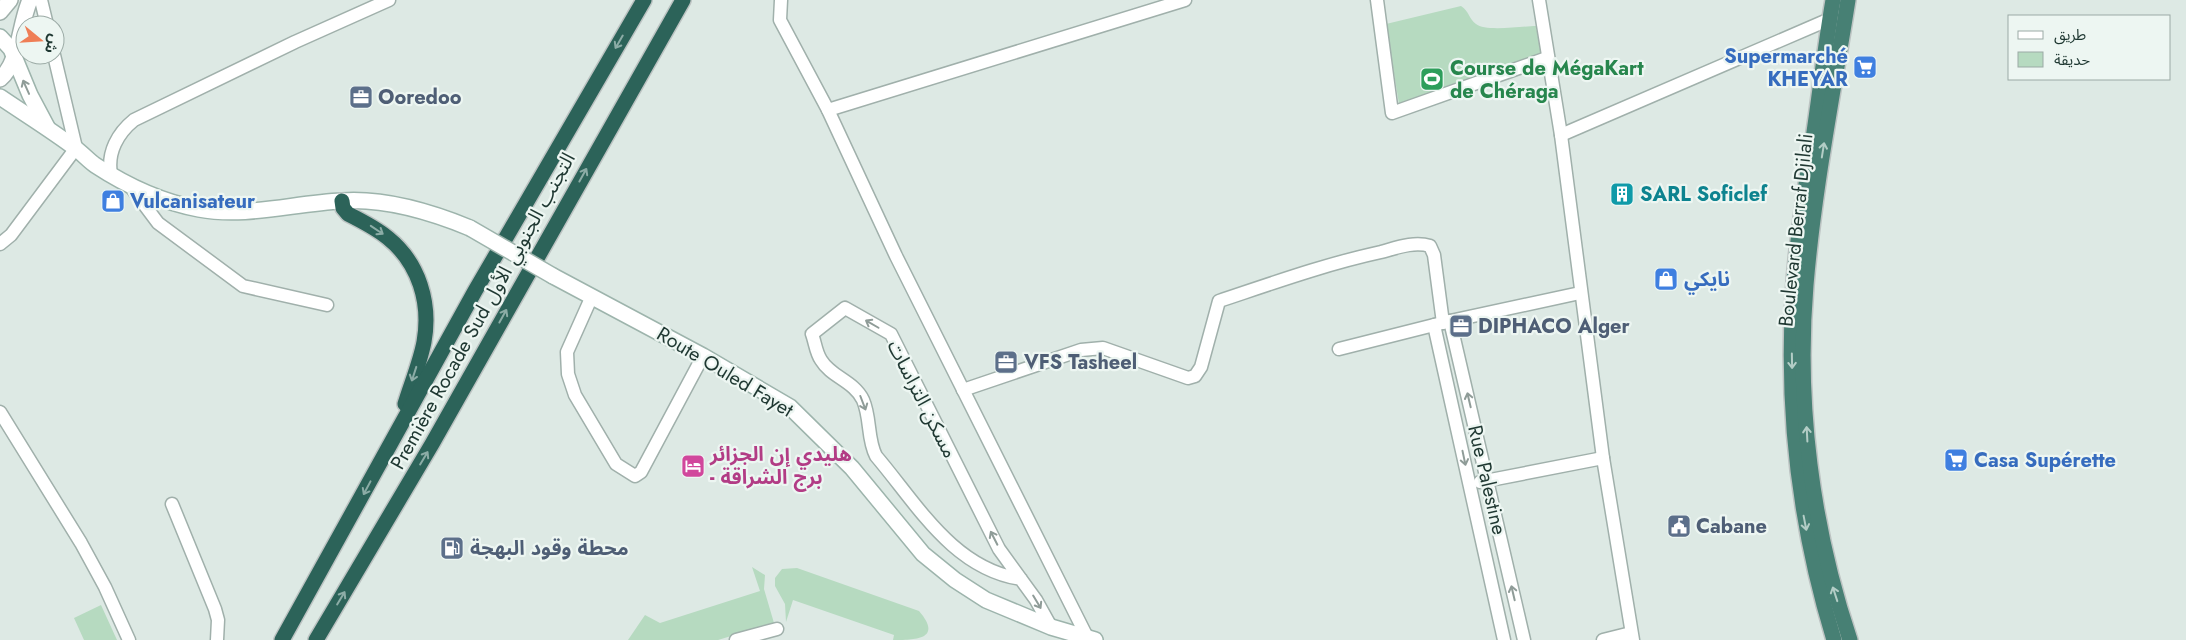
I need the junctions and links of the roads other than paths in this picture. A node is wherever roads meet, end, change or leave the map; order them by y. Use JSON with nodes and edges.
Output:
{"nodes":[{"id":1,"x":10,"y":0,"type":"edge"},
{"id":2,"x":30,"y":0,"type":"edge"},
{"id":3,"x":41,"y":0,"type":"edge"},
{"id":4,"x":389,"y":0,"type":"edge"},
{"id":5,"x":644,"y":0,"type":"edge"},
{"id":6,"x":683,"y":0,"type":"edge"},
{"id":7,"x":781,"y":0,"type":"edge"},
{"id":8,"x":1185,"y":0,"type":"edge"},
{"id":9,"x":1377,"y":0,"type":"edge"},
{"id":10,"x":1538,"y":0,"type":"edge"},
{"id":11,"x":1833,"y":0,"type":"edge"},
{"id":12,"x":1848,"y":0,"type":"edge"},
{"id":13,"x":0,"y":12,"type":"edge"},
{"id":14,"x":45,"y":15,"type":"edge"},
{"id":15,"x":1830,"y":19,"type":"junction"},
{"id":16,"x":0,"y":37,"type":"edge"},
{"id":17,"x":14,"y":57,"type":"junction"},
{"id":18,"x":1547,"y":58,"type":"junction"},
{"id":19,"x":56,"y":65,"type":"edge"},
{"id":20,"x":0,"y":80,"type":"edge"},
{"id":21,"x":0,"y":97,"type":"edge"},
{"id":22,"x":828,"y":110,"type":"junction"},
{"id":23,"x":49,"y":130,"type":"junction"},
{"id":24,"x":1561,"y":135,"type":"junction"},
{"id":25,"x":76,"y":148,"type":"junction"},
{"id":26,"x":111,"y":174,"type":"junction"},
{"id":27,"x":131,"y":186,"type":"junction"},
{"id":28,"x":342,"y":201,"type":"junction"},
{"id":29,"x":0,"y":244,"type":"edge"},
{"id":30,"x":1580,"y":293,"type":"junction"},
{"id":31,"x":592,"y":296,"type":"junction"},
{"id":32,"x":327,"y":306,"type":"dead end"},
{"id":33,"x":1443,"y":323,"type":"junction"},
{"id":34,"x":1339,"y":349,"type":"dead end"},
{"id":35,"x":703,"y":356,"type":"junction"},
{"id":36,"x":963,"y":390,"type":"junction"},
{"id":37,"x":2,"y":418,"type":"edge"},
{"id":38,"x":394,"y":438,"type":"junction"},
{"id":39,"x":1603,"y":458,"type":"junction"},
{"id":40,"x":1487,"y":481,"type":"junction"},
{"id":41,"x":1470,"y":484,"type":"junction"},
{"id":42,"x":172,"y":504,"type":"dead end"},
{"id":43,"x":1021,"y":579,"type":"junction"},
{"id":44,"x":1051,"y":627,"type":"junction"},
{"id":45,"x":777,"y":629,"type":"dead end"},
{"id":46,"x":1632,"y":637,"type":"edge"},
{"id":47,"x":1091,"y":639,"type":"edge"},
{"id":48,"x":129,"y":640,"type":"edge"},
{"id":49,"x":217,"y":640,"type":"edge"},
{"id":50,"x":282,"y":640,"type":"edge"},
{"id":51,"x":316,"y":640,"type":"edge"},
{"id":52,"x":736,"y":640,"type":"edge"},
{"id":53,"x":1504,"y":640,"type":"edge"},
{"id":54,"x":1524,"y":640,"type":"edge"},
{"id":55,"x":1603,"y":640,"type":"edge"},
{"id":56,"x":1834,"y":640,"type":"edge"},
{"id":57,"x":1850,"y":640,"type":"edge"}],
"edges":[{"from":1,"to":13,"type":"main road"},
{"from":2,"to":17,"type":"main road"},
{"from":3,"to":14,"type":"street"},
{"from":4,"to":26,"type":"street"},
{"from":5,"to":38,"type":"highway","name":"Première Rocade Sud التجنب الجنوبي الأول","one_way":true},
{"from":51,"to":6,"type":"highway","name":"Première Rocade Sud التجنب الجنوبي الأول","one_way":true},
{"from":7,"to":22,"type":"street"},
{"from":8,"to":22,"type":"street"},
{"from":9,"to":18,"type":"street"},
{"from":10,"to":18,"type":"street"},
{"from":11,"to":15,"type":"highway","name":"Boulevard Berraf Djilali"},
{"from":57,"to":12,"type":"highway","name":"Boulevard Berraf Djilali","one_way":true},
{"from":15,"to":24,"type":"street"},
{"from":15,"to":56,"type":"highway","name":"Boulevard Berraf Djilali","one_way":true},
{"from":16,"to":17,"type":"main road"},
{"from":17,"to":20,"type":"main road"},
{"from":23,"to":17,"type":"main road","one_way":true},
{"from":18,"to":24,"type":"street"},
{"from":19,"to":25,"type":"street"},
{"from":21,"to":23,"type":"main road","name":"Route Ouled Fayet"},
{"from":22,"to":36,"type":"street"},
{"from":23,"to":25,"type":"main road","name":"Route Ouled Fayet"},
{"from":24,"to":30,"type":"street"},
{"from":25,"to":26,"type":"main road","name":"Route Ouled Fayet"},
{"from":25,"to":29,"type":"street"},
{"from":26,"to":27,"type":"main road","name":"Route Ouled Fayet"},
{"from":27,"to":28,"type":"main road","name":"Route Ouled Fayet"},
{"from":27,"to":32,"type":"street"},
{"from":28,"to":31,"type":"main road","name":"Route Ouled Fayet","bridge":true},
{"from":28,"to":38,"type":"highway","one_way":true},
{"from":30,"to":33,"type":"street"},
{"from":30,"to":39,"type":"street"},
{"from":31,"to":35,"type":"main road","name":"Route Ouled Fayet"},
{"from":31,"to":35,"type":"street"},
{"from":33,"to":34,"type":"street"},
{"from":33,"to":36,"type":"street"},
{"from":40,"to":33,"type":"street","name":"Rue Palestine","one_way":true},
{"from":33,"to":41,"type":"street","name":"Rue Palestine","one_way":true},
{"from":35,"to":44,"type":"main road","name":"Route Ouled Fayet"},
{"from":36,"to":47,"type":"street"},
{"from":37,"to":48,"type":"street"},
{"from":38,"to":50,"type":"highway","name":"Première Rocade Sud التجنب الجنوبي الأول","one_way":true},
{"from":39,"to":40,"type":"street"},
{"from":39,"to":46,"type":"street"},
{"from":40,"to":41,"type":"street"},
{"from":54,"to":40,"type":"street","name":"Rue Palestine","one_way":true},
{"from":41,"to":53,"type":"street","name":"Rue Palestine"},
{"from":42,"to":49,"type":"street"},
{"from":43,"to":43,"type":"street","name":"مسكن التراسات","one_way":true},
{"from":43,"to":44,"type":"street","name":"مسكن التراسات","one_way":true},
{"from":44,"to":47,"type":"main road","name":"Route Ouled Fayet"},
{"from":45,"to":52,"type":"street"},
{"from":46,"to":55,"type":"street"}]}
